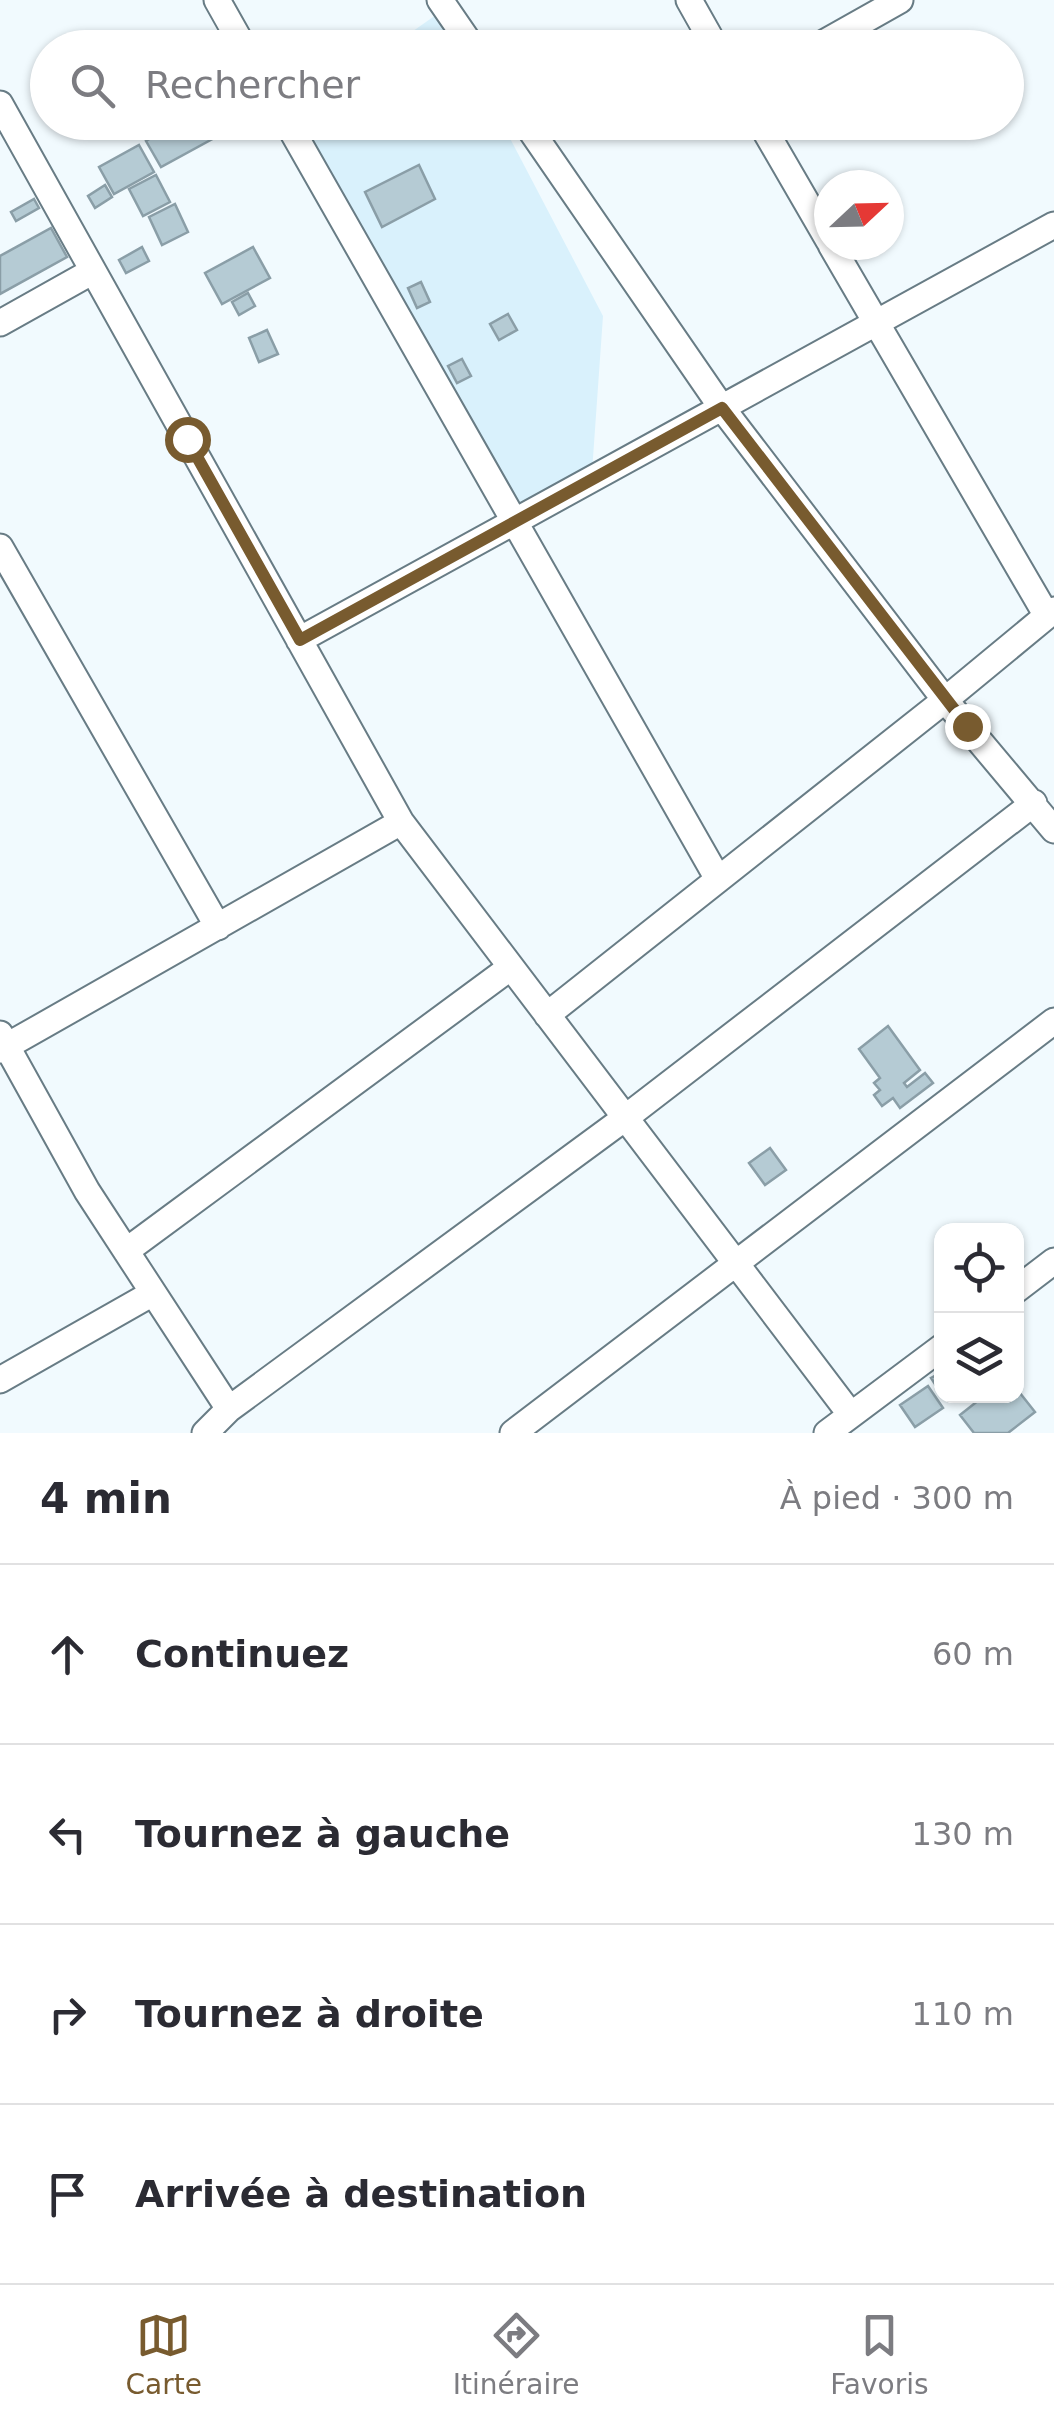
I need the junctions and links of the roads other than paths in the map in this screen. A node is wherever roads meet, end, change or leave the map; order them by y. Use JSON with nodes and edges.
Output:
{"nodes":[{"id":1,"x":217,"y":0,"type":"edge"},
{"id":2,"x":440,"y":0,"type":"edge"},
{"id":3,"x":688,"y":0,"type":"edge"},
{"id":4,"x":900,"y":0,"type":"edge"},
{"id":5,"x":234,"y":30,"type":"edge"},
{"id":6,"x":461,"y":30,"type":"edge"},
{"id":7,"x":706,"y":30,"type":"edge"},
{"id":8,"x":847,"y":30,"type":"edge"},
{"id":9,"x":0,"y":104,"type":"edge"},
{"id":10,"x":297,"y":140,"type":"edge"},
{"id":11,"x":537,"y":140,"type":"edge"},
{"id":12,"x":770,"y":140,"type":"edge"},
{"id":13,"x":814,"y":215,"type":"edge"},
{"id":14,"x":1054,"y":225,"type":"edge"},
{"id":15,"x":840,"y":260,"type":"edge"},
{"id":16,"x":93,"y":272,"type":"junction"},
{"id":17,"x":0,"y":323,"type":"edge"},
{"id":18,"x":876,"y":323,"type":"junction"},
{"id":19,"x":722,"y":408,"type":"junction"},
{"id":20,"x":515,"y":522,"type":"junction"},
{"id":21,"x":0,"y":547,"type":"edge"},
{"id":22,"x":1050,"y":613,"type":"edge"},
{"id":23,"x":300,"y":640,"type":"junction"},
{"id":24,"x":945,"y":700,"type":"junction"},
{"id":25,"x":1034,"y":803,"type":"junction"},
{"id":26,"x":402,"y":822,"type":"junction"},
{"id":27,"x":1054,"y":830,"type":"edge"},
{"id":28,"x":718,"y":879,"type":"junction"},
{"id":29,"x":218,"y":926,"type":"junction"},
{"id":30,"x":511,"y":967,"type":"junction"},
{"id":31,"x":547,"y":1014,"type":"junction"},
{"id":32,"x":1054,"y":1021,"type":"edge"},
{"id":33,"x":2,"y":1044,"type":"edge"},
{"id":34,"x":626,"y":1118,"type":"junction"},
{"id":35,"x":126,"y":1252,"type":"junction"},
{"id":36,"x":1054,"y":1262,"type":"edge"},
{"id":37,"x":736,"y":1264,"type":"junction"},
{"id":38,"x":1024,"y":1284,"type":"edge"},
{"id":39,"x":153,"y":1293,"type":"junction"},
{"id":40,"x":934,"y":1352,"type":"edge"},
{"id":41,"x":0,"y":1380,"type":"edge"},
{"id":42,"x":228,"y":1409,"type":"junction"},
{"id":43,"x":851,"y":1415,"type":"junction"},
{"id":44,"x":205,"y":1433,"type":"edge"},
{"id":45,"x":514,"y":1433,"type":"edge"},
{"id":46,"x":827,"y":1433,"type":"edge"}],
"edges":[{"from":1,"to":5,"type":"street"},
{"from":2,"to":6,"type":"street"},
{"from":3,"to":7,"type":"street"},
{"from":4,"to":8,"type":"street"},
{"from":9,"to":16,"type":"street"},
{"from":10,"to":20,"type":"street"},
{"from":11,"to":19,"type":"street"},
{"from":12,"to":13,"type":"street"},
{"from":14,"to":18,"type":"street"},
{"from":15,"to":18,"type":"street"},
{"from":16,"to":17,"type":"street"},
{"from":16,"to":23,"type":"street"},
{"from":18,"to":19,"type":"street"},
{"from":18,"to":22,"type":"street"},
{"from":19,"to":20,"type":"street"},
{"from":19,"to":24,"type":"street"},
{"from":20,"to":23,"type":"street"},
{"from":20,"to":28,"type":"street"},
{"from":21,"to":29,"type":"street"},
{"from":22,"to":24,"type":"street"},
{"from":23,"to":26,"type":"street"},
{"from":24,"to":25,"type":"street"},
{"from":24,"to":28,"type":"street"},
{"from":25,"to":27,"type":"street"},
{"from":25,"to":34,"type":"street"},
{"from":26,"to":29,"type":"street"},
{"from":26,"to":30,"type":"street"},
{"from":28,"to":31,"type":"street"},
{"from":29,"to":33,"type":"street"},
{"from":30,"to":31,"type":"street"},
{"from":30,"to":35,"type":"street"},
{"from":31,"to":34,"type":"street"},
{"from":32,"to":37,"type":"street"},
{"from":33,"to":35,"type":"street"},
{"from":34,"to":37,"type":"street"},
{"from":34,"to":42,"type":"street"},
{"from":35,"to":39,"type":"street"},
{"from":36,"to":38,"type":"street"},
{"from":37,"to":43,"type":"street"},
{"from":37,"to":45,"type":"street"},
{"from":39,"to":41,"type":"street"},
{"from":39,"to":42,"type":"street"},
{"from":40,"to":43,"type":"street"},
{"from":42,"to":44,"type":"street"},
{"from":43,"to":46,"type":"street"}]}
